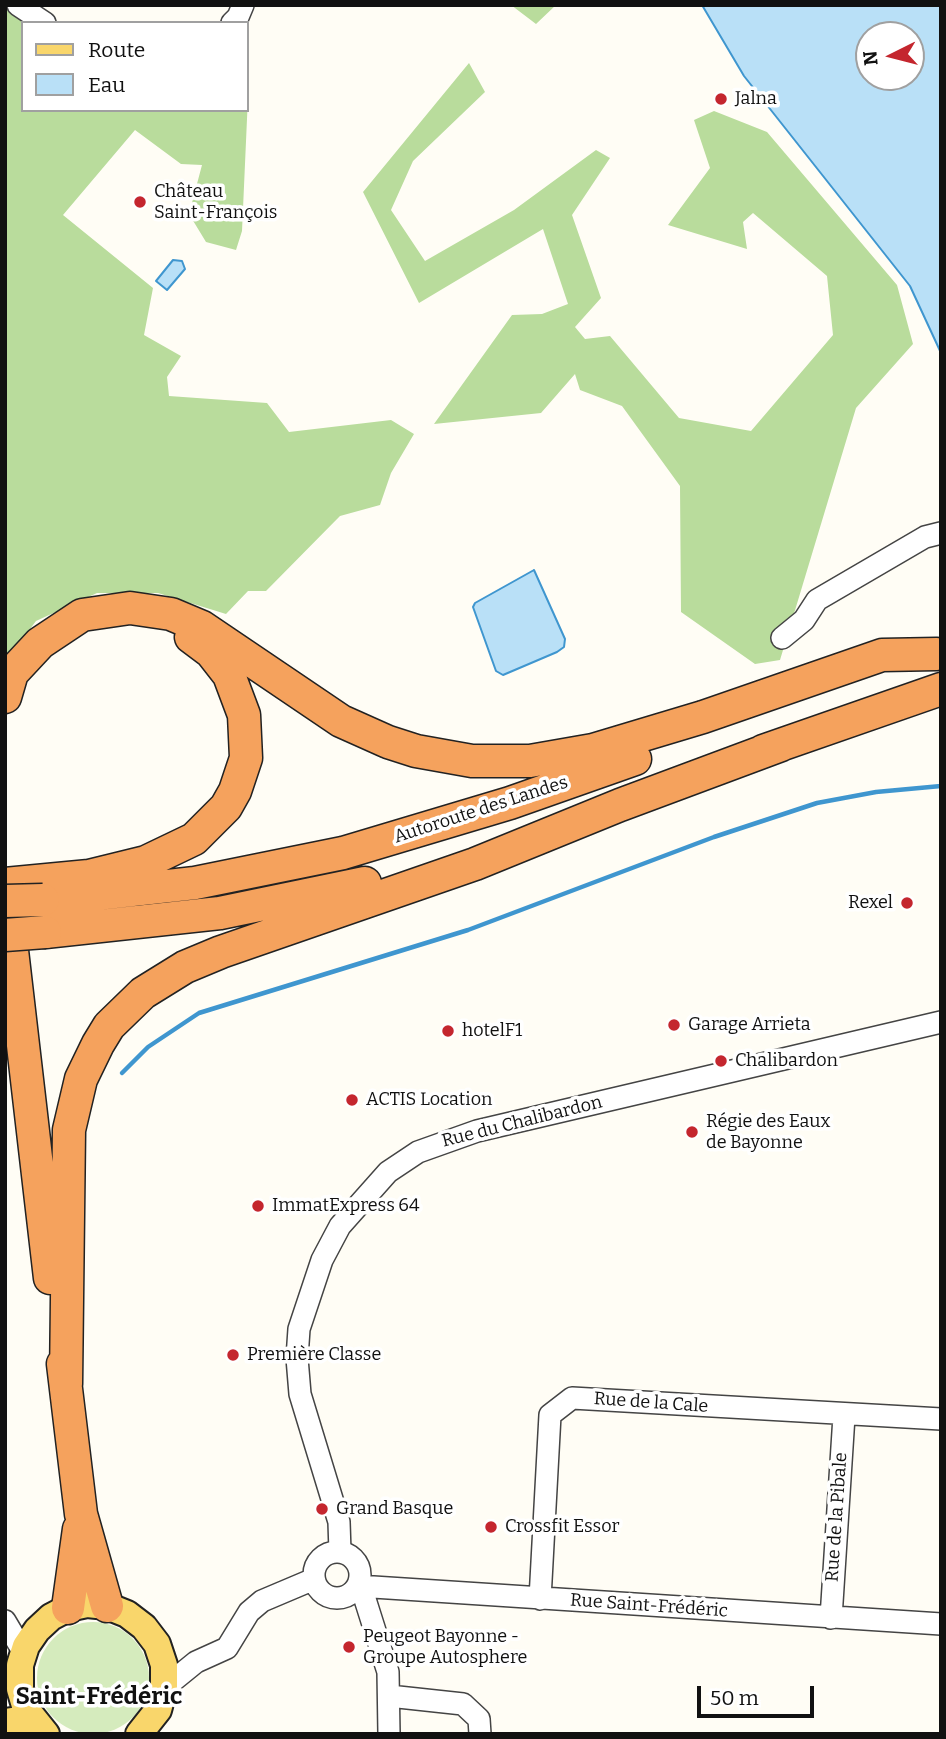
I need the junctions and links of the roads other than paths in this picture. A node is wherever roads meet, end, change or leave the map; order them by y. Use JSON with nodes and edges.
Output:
{"nodes":[{"id":1,"x":18,"y":5,"type":"edge"},
{"id":2,"x":243,"y":5,"type":"edge"},
{"id":3,"x":42,"y":21,"type":"edge"},
{"id":4,"x":234,"y":21,"type":"edge"},
{"id":5,"x":941,"y":533,"type":"edge"},
{"id":6,"x":130,"y":608,"type":"junction"},
{"id":7,"x":782,"y":638,"type":"dead end"},
{"id":8,"x":939,"y":653,"type":"edge"},
{"id":9,"x":941,"y":689,"type":"edge"},
{"id":10,"x":5,"y":697,"type":"edge"},
{"id":11,"x":781,"y":745,"type":"junction"},
{"id":12,"x":5,"y":884,"type":"edge"},
{"id":13,"x":5,"y":890,"type":"edge"},
{"id":14,"x":42,"y":891,"type":"junction"},
{"id":15,"x":5,"y":901,"type":"edge"},
{"id":16,"x":5,"y":934,"type":"edge"},
{"id":17,"x":941,"y":1022,"type":"edge"},
{"id":18,"x":5,"y":1084,"type":"edge"},
{"id":19,"x":38,"y":1193,"type":"junction"},
{"id":20,"x":66,"y":1384,"type":"junction"},
{"id":21,"x":844,"y":1416,"type":"junction"},
{"id":22,"x":941,"y":1419,"type":"edge"},
{"id":23,"x":81,"y":1514,"type":"junction"},
{"id":24,"x":340,"y":1552,"type":"junction"},
{"id":25,"x":314,"y":1579,"type":"junction"},
{"id":26,"x":352,"y":1590,"type":"junction"},
{"id":27,"x":540,"y":1599,"type":"junction"},
{"id":28,"x":107,"y":1606,"type":"junction"},
{"id":29,"x":68,"y":1608,"type":"junction"},
{"id":30,"x":831,"y":1618,"type":"junction"},
{"id":31,"x":5,"y":1621,"type":"edge"},
{"id":32,"x":941,"y":1625,"type":"edge"},
{"id":33,"x":157,"y":1644,"type":"junction"},
{"id":34,"x":22,"y":1658,"type":"edge"},
{"id":35,"x":196,"y":1662,"type":"junction"},
{"id":36,"x":389,"y":1696,"type":"junction"},
{"id":37,"x":161,"y":1699,"type":"junction"},
{"id":38,"x":5,"y":1723,"type":"edge"},
{"id":39,"x":41,"y":1728,"type":"edge"},
{"id":40,"x":139,"y":1734,"type":"edge"},
{"id":41,"x":170,"y":1734,"type":"edge"},
{"id":42,"x":389,"y":1734,"type":"edge"},
{"id":43,"x":480,"y":1734,"type":"edge"}],
"edges":[{"from":1,"to":3,"type":"street"},
{"from":2,"to":4,"type":"street"},
{"from":5,"to":7,"type":"street"},
{"from":6,"to":8,"type":"highway"},
{"from":6,"to":10,"type":"highway"},
{"from":6,"to":14,"type":"highway"},
{"from":8,"to":14,"type":"highway","name":"Autoroute des Landes"},
{"from":9,"to":11,"type":"highway","name":"Autoroute des Landes"},
{"from":11,"to":16,"type":"highway","name":"Autoroute des Landes","bridge":true},
{"from":11,"to":20,"type":"highway"},
{"from":12,"to":14,"type":"highway"},
{"from":13,"to":19,"type":"highway"},
{"from":14,"to":15,"type":"highway","name":"Autoroute des Landes","bridge":true},
{"from":17,"to":24,"type":"street","name":"Rue du Chalibardon"},
{"from":18,"to":19,"type":"highway"},
{"from":19,"to":20,"type":"highway"},
{"from":20,"to":23,"type":"highway"},
{"from":21,"to":22,"type":"street","name":"Rue de la Cale"},
{"from":21,"to":27,"type":"street","name":"Rue de la Cale"},
{"from":21,"to":30,"type":"street","name":"Rue de la Pibale"},
{"from":23,"to":28,"type":"highway"},
{"from":23,"to":29,"type":"highway"},
{"from":24,"to":25,"type":"street"},
{"from":24,"to":26,"type":"street"},
{"from":25,"to":26,"type":"street"},
{"from":25,"to":35,"type":"street"},
{"from":26,"to":27,"type":"street","name":"Rue Saint-Frédéric"},
{"from":26,"to":36,"type":"street"},
{"from":27,"to":30,"type":"street","name":"Rue Saint-Frédéric"},
{"from":28,"to":29,"type":"main road"},
{"from":28,"to":33,"type":"main road"},
{"from":29,"to":34,"type":"main road"},
{"from":30,"to":32,"type":"street","name":"Rue Saint-Frédéric"},
{"from":31,"to":34,"type":"street"},
{"from":33,"to":35,"type":"street"},
{"from":33,"to":37,"type":"main road"},
{"from":34,"to":39,"type":"main road"},
{"from":35,"to":37,"type":"street"},
{"from":36,"to":42,"type":"street"},
{"from":36,"to":43,"type":"street"},
{"from":37,"to":40,"type":"main road"},
{"from":37,"to":41,"type":"main road"},
{"from":38,"to":39,"type":"main road"}]}
